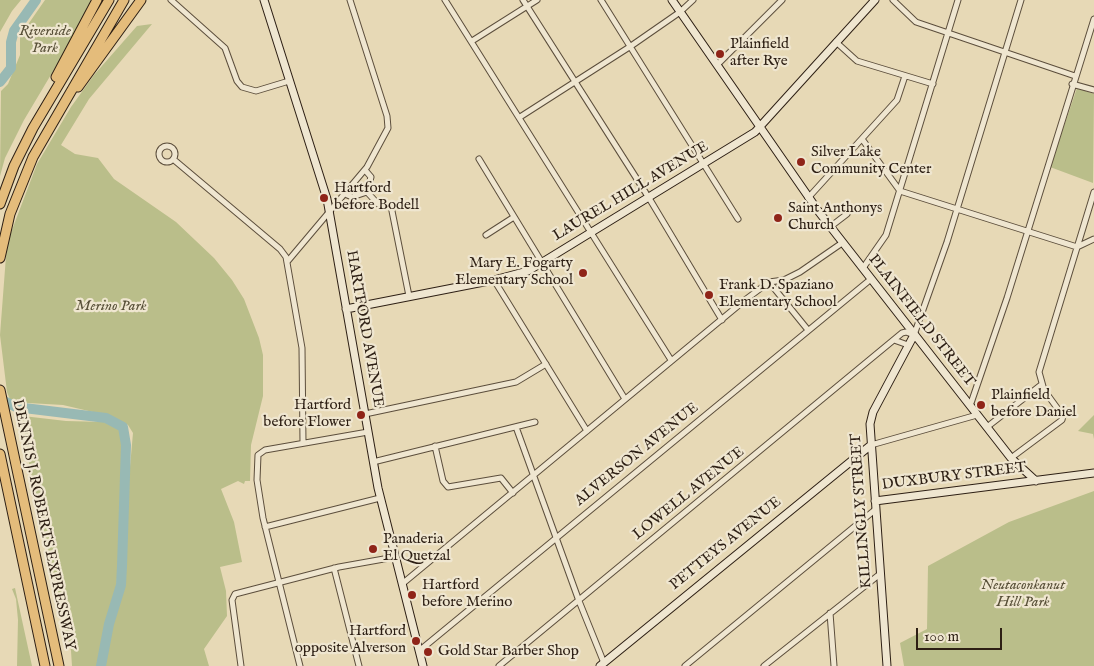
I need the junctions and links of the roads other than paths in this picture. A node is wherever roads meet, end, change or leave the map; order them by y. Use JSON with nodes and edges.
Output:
{"nodes":[{"id":1,"x":97,"y":0,"type":"edge"},
{"id":2,"x":108,"y":0,"type":"edge"},
{"id":3,"x":124,"y":0,"type":"edge"},
{"id":4,"x":141,"y":0,"type":"edge"},
{"id":5,"x":171,"y":0,"type":"edge"},
{"id":6,"x":264,"y":0,"type":"edge"},
{"id":7,"x":350,"y":0,"type":"edge"},
{"id":8,"x":445,"y":0,"type":"edge"},
{"id":9,"x":523,"y":0,"type":"edge"},
{"id":10,"x":537,"y":0,"type":"edge"},
{"id":11,"x":601,"y":0,"type":"edge"},
{"id":12,"x":672,"y":0,"type":"edge"},
{"id":13,"x":693,"y":0,"type":"edge"},
{"id":14,"x":782,"y":0,"type":"edge"},
{"id":15,"x":875,"y":0,"type":"edge"},
{"id":16,"x":893,"y":0,"type":"edge"},
{"id":17,"x":958,"y":0,"type":"edge"},
{"id":18,"x":1021,"y":0,"type":"edge"},
{"id":19,"x":527,"y":6,"type":"junction"},
{"id":20,"x":680,"y":12,"type":"junction"},
{"id":21,"x":1094,"y":19,"type":"edge"},
{"id":22,"x":947,"y":32,"type":"junction"},
{"id":23,"x":472,"y":41,"type":"junction"},
{"id":24,"x":836,"y":42,"type":"junction"},
{"id":25,"x":631,"y":46,"type":"junction"},
{"id":26,"x":1004,"y":51,"type":"junction"},
{"id":27,"x":717,"y":65,"type":"junction"},
{"id":28,"x":905,"y":76,"type":"junction"},
{"id":29,"x":1075,"y":76,"type":"junction"},
{"id":30,"x":289,"y":80,"type":"junction"},
{"id":31,"x":575,"y":82,"type":"junction"},
{"id":32,"x":933,"y":84,"type":"junction"},
{"id":33,"x":1072,"y":84,"type":"junction"},
{"id":34,"x":1094,"y":90,"type":"edge"},
{"id":35,"x":520,"y":117,"type":"junction"},
{"id":36,"x":760,"y":127,"type":"junction"},
{"id":37,"x":33,"y":128,"type":"junction"},
{"id":38,"x":42,"y":139,"type":"junction"},
{"id":39,"x":862,"y":140,"type":"junction"},
{"id":40,"x":174,"y":159,"type":"dead end"},
{"id":41,"x":479,"y":159,"type":"dead end"},
{"id":42,"x":704,"y":163,"type":"junction"},
{"id":43,"x":365,"y":170,"type":"junction"},
{"id":44,"x":900,"y":191,"type":"junction"},
{"id":45,"x":367,"y":192,"type":"junction"},
{"id":46,"x":1094,"y":192,"type":"edge"},
{"id":47,"x":345,"y":194,"type":"junction"},
{"id":48,"x":648,"y":198,"type":"junction"},
{"id":49,"x":808,"y":198,"type":"junction"},
{"id":50,"x":0,"y":204,"type":"edge"},
{"id":51,"x":378,"y":204,"type":"dead end"},
{"id":52,"x":958,"y":208,"type":"junction"},
{"id":53,"x":392,"y":211,"type":"dead end"},
{"id":54,"x":329,"y":213,"type":"junction"},
{"id":55,"x":847,"y":214,"type":"dead end"},
{"id":56,"x":514,"y":217,"type":"junction"},
{"id":57,"x":738,"y":218,"type":"dead end"},
{"id":58,"x":830,"y":227,"type":"junction"},
{"id":59,"x":592,"y":232,"type":"junction"},
{"id":60,"x":1028,"y":232,"type":"junction"},
{"id":61,"x":486,"y":235,"type":"dead end"},
{"id":62,"x":1094,"y":239,"type":"edge"},
{"id":63,"x":842,"y":243,"type":"junction"},
{"id":64,"x":1078,"y":247,"type":"junction"},
{"id":65,"x":0,"y":258,"type":"edge"},
{"id":66,"x":287,"y":262,"type":"junction"},
{"id":67,"x":542,"y":262,"type":"junction"},
{"id":68,"x":862,"y":268,"type":"junction"},
{"id":69,"x":871,"y":279,"type":"junction"},
{"id":70,"x":494,"y":280,"type":"junction"},
{"id":71,"x":770,"y":282,"type":"junction"},
{"id":72,"x":409,"y":296,"type":"junction"},
{"id":73,"x":346,"y":309,"type":"junction"},
{"id":74,"x":722,"y":320,"type":"junction"},
{"id":75,"x":808,"y":330,"type":"junction"},
{"id":76,"x":914,"y":335,"type":"junction"},
{"id":77,"x":894,"y":340,"type":"junction"},
{"id":78,"x":908,"y":345,"type":"junction"},
{"id":79,"x":671,"y":360,"type":"junction"},
{"id":80,"x":546,"y":364,"type":"junction"},
{"id":81,"x":1042,"y":386,"type":"junction"},
{"id":82,"x":0,"y":390,"type":"edge"},
{"id":83,"x":625,"y":399,"type":"junction"},
{"id":84,"x":970,"y":406,"type":"junction"},
{"id":85,"x":365,"y":414,"type":"junction"},
{"id":86,"x":977,"y":415,"type":"junction"},
{"id":87,"x":535,"y":422,"type":"dead end"},
{"id":88,"x":516,"y":427,"type":"junction"},
{"id":89,"x":987,"y":427,"type":"junction"},
{"id":90,"x":587,"y":431,"type":"junction"},
{"id":91,"x":368,"y":432,"type":"junction"},
{"id":92,"x":303,"y":443,"type":"junction"},
{"id":93,"x":871,"y":445,"type":"junction"},
{"id":94,"x":435,"y":446,"type":"junction"},
{"id":95,"x":0,"y":454,"type":"edge"},
{"id":96,"x":1012,"y":458,"type":"junction"},
{"id":97,"x":373,"y":462,"type":"junction"},
{"id":98,"x":1094,"y":473,"type":"edge"},
{"id":99,"x":534,"y":476,"type":"junction"},
{"id":100,"x":1036,"y":481,"type":"junction"},
{"id":101,"x":512,"y":493,"type":"junction"},
{"id":102,"x":380,"y":498,"type":"junction"},
{"id":103,"x":875,"y":501,"type":"junction"},
{"id":104,"x":876,"y":509,"type":"junction"},
{"id":105,"x":265,"y":527,"type":"junction"},
{"id":106,"x":557,"y":537,"type":"junction"},
{"id":107,"x":395,"y":557,"type":"junction"},
{"id":108,"x":334,"y":568,"type":"junction"},
{"id":109,"x":880,"y":574,"type":"junction"},
{"id":110,"x":279,"y":583,"type":"junction"},
{"id":111,"x":402,"y":584,"type":"junction"},
{"id":112,"x":578,"y":600,"type":"junction"},
{"id":113,"x":830,"y":613,"type":"junction"},
{"id":114,"x":419,"y":651,"type":"junction"},
{"id":115,"x":602,"y":664,"type":"edge"},
{"id":116,"x":45,"y":666,"type":"edge"},
{"id":117,"x":58,"y":666,"type":"edge"},
{"id":118,"x":241,"y":666,"type":"edge"},
{"id":119,"x":300,"y":666,"type":"edge"},
{"id":120,"x":359,"y":666,"type":"edge"},
{"id":121,"x":423,"y":666,"type":"edge"},
{"id":122,"x":499,"y":666,"type":"edge"},
{"id":123,"x":685,"y":666,"type":"edge"},
{"id":124,"x":764,"y":666,"type":"edge"},
{"id":125,"x":834,"y":666,"type":"edge"},
{"id":126,"x":888,"y":666,"type":"edge"}],
"edges":[{"from":1,"to":37,"type":"highway"},
{"from":2,"to":37,"type":"highway"},
{"from":3,"to":38,"type":"highway"},
{"from":4,"to":38,"type":"highway"},
{"from":5,"to":30,"type":"street"},
{"from":6,"to":30,"type":"main road","name":"HARTFORD AVENUE"},
{"from":7,"to":43,"type":"street"},
{"from":8,"to":23,"type":"street"},
{"from":9,"to":19,"type":"street"},
{"from":10,"to":19,"type":"street"},
{"from":11,"to":25,"type":"street"},
{"from":12,"to":20,"type":"main road","name":"PLAINFIELD STREET"},
{"from":13,"to":20,"type":"street"},
{"from":14,"to":27,"type":"street"},
{"from":15,"to":24,"type":"main road","name":"LAUREL HILL AVENUE"},
{"from":16,"to":22,"type":"street"},
{"from":17,"to":22,"type":"street"},
{"from":18,"to":26,"type":"street"},
{"from":19,"to":23,"type":"street"},
{"from":19,"to":31,"type":"street"},
{"from":20,"to":25,"type":"street"},
{"from":20,"to":27,"type":"main road","name":"PLAINFIELD STREET"},
{"from":21,"to":29,"type":"street"},
{"from":22,"to":26,"type":"street"},
{"from":22,"to":32,"type":"street"},
{"from":23,"to":35,"type":"street"},
{"from":24,"to":28,"type":"street"},
{"from":24,"to":36,"type":"main road","name":"LAUREL HILL AVENUE"},
{"from":25,"to":31,"type":"street"},
{"from":25,"to":42,"type":"street"},
{"from":26,"to":29,"type":"street"},
{"from":26,"to":52,"type":"street"},
{"from":27,"to":36,"type":"main road","name":"PLAINFIELD STREET"},
{"from":28,"to":32,"type":"street"},
{"from":28,"to":39,"type":"street"},
{"from":29,"to":33,"type":"street"},
{"from":30,"to":54,"type":"main road","name":"HARTFORD AVENUE"},
{"from":31,"to":35,"type":"street"},
{"from":31,"to":48,"type":"street"},
{"from":32,"to":44,"type":"street"},
{"from":33,"to":34,"type":"street"},
{"from":33,"to":60,"type":"street"},
{"from":35,"to":59,"type":"street"},
{"from":36,"to":42,"type":"main road","name":"LAUREL HILL AVENUE"},
{"from":36,"to":49,"type":"main road","name":"PLAINFIELD STREET"},
{"from":37,"to":50,"type":"highway"},
{"from":38,"to":65,"type":"highway"},
{"from":39,"to":44,"type":"street"},
{"from":39,"to":49,"type":"street"},
{"from":40,"to":66,"type":"street"},
{"from":41,"to":56,"type":"street"},
{"from":42,"to":48,"type":"main road","name":"LAUREL HILL AVENUE"},
{"from":42,"to":57,"type":"street"},
{"from":43,"to":45,"type":"street"},
{"from":43,"to":47,"type":"street"},
{"from":44,"to":52,"type":"street"},
{"from":44,"to":68,"type":"street"},
{"from":45,"to":47,"type":"street"},
{"from":45,"to":51,"type":"street"},
{"from":46,"to":64,"type":"street"},
{"from":47,"to":54,"type":"street"},
{"from":48,"to":59,"type":"main road","name":"LAUREL HILL AVENUE"},
{"from":48,"to":74,"type":"street"},
{"from":49,"to":58,"type":"main road","name":"PLAINFIELD STREET"},
{"from":52,"to":60,"type":"street"},
{"from":52,"to":76,"type":"street"},
{"from":53,"to":72,"type":"street"},
{"from":54,"to":66,"type":"street"},
{"from":54,"to":73,"type":"main road","name":"HARTFORD AVENUE"},
{"from":55,"to":58,"type":"street"},
{"from":56,"to":61,"type":"street"},
{"from":56,"to":67,"type":"street"},
{"from":58,"to":63,"type":"main road","name":"PLAINFIELD STREET"},
{"from":59,"to":67,"type":"main road","name":"LAUREL HILL AVENUE"},
{"from":59,"to":79,"type":"street"},
{"from":60,"to":64,"type":"street"},
{"from":60,"to":84,"type":"street"},
{"from":62,"to":64,"type":"street"},
{"from":63,"to":68,"type":"main road","name":"PLAINFIELD STREET"},
{"from":63,"to":71,"type":"street"},
{"from":64,"to":81,"type":"street"},
{"from":66,"to":92,"type":"street"},
{"from":67,"to":70,"type":"main road","name":"LAUREL HILL AVENUE"},
{"from":67,"to":83,"type":"street"},
{"from":68,"to":69,"type":"main road","name":"PLAINFIELD STREET"},
{"from":69,"to":75,"type":"street","name":"ALVERSON AVENUE"},
{"from":69,"to":76,"type":"main road","name":"PLAINFIELD STREET"},
{"from":70,"to":72,"type":"main road","name":"LAUREL HILL AVENUE"},
{"from":70,"to":80,"type":"street"},
{"from":71,"to":74,"type":"street"},
{"from":71,"to":75,"type":"street"},
{"from":72,"to":73,"type":"main road","name":"LAUREL HILL AVENUE"},
{"from":73,"to":85,"type":"main road","name":"HARTFORD AVENUE"},
{"from":74,"to":79,"type":"street"},
{"from":75,"to":106,"type":"street","name":"ALVERSON AVENUE"},
{"from":76,"to":77,"type":"street","name":"LOWELL AVENUE"},
{"from":76,"to":78,"type":"main road","name":"KILLINGLY STREET"},
{"from":76,"to":84,"type":"main road","name":"PLAINFIELD STREET"},
{"from":77,"to":78,"type":"street"},
{"from":77,"to":112,"type":"street","name":"LOWELL AVENUE"},
{"from":78,"to":93,"type":"main road","name":"KILLINGLY STREET"},
{"from":79,"to":83,"type":"street"},
{"from":80,"to":85,"type":"street"},
{"from":80,"to":90,"type":"street"},
{"from":81,"to":89,"type":"street"},
{"from":81,"to":96,"type":"street"},
{"from":82,"to":117,"type":"highway","name":"DENNIS J. ROBERTS EXPRESSWAY"},
{"from":83,"to":90,"type":"street"},
{"from":84,"to":86,"type":"main road","name":"PLAINFIELD STREET"},
{"from":85,"to":91,"type":"main road","name":"HARTFORD AVENUE"},
{"from":86,"to":89,"type":"main road","name":"PLAINFIELD STREET"},
{"from":86,"to":93,"type":"street"},
{"from":87,"to":88,"type":"street"},
{"from":88,"to":94,"type":"street"},
{"from":88,"to":99,"type":"street"},
{"from":89,"to":96,"type":"main road","name":"PLAINFIELD STREET"},
{"from":90,"to":99,"type":"street"},
{"from":91,"to":92,"type":"street"},
{"from":91,"to":97,"type":"main road","name":"HARTFORD AVENUE"},
{"from":92,"to":105,"type":"street"},
{"from":93,"to":103,"type":"main road","name":"KILLINGLY STREET"},
{"from":93,"to":115,"type":"main road","name":"PETTEYS AVENUE"},
{"from":94,"to":97,"type":"street"},
{"from":94,"to":101,"type":"street"},
{"from":95,"to":116,"type":"highway","name":"DENNIS J. ROBERTS EXPRESSWAY"},
{"from":96,"to":100,"type":"main road","name":"PLAINFIELD STREET"},
{"from":97,"to":102,"type":"main road","name":"HARTFORD AVENUE"},
{"from":98,"to":100,"type":"main road"},
{"from":99,"to":101,"type":"street"},
{"from":99,"to":106,"type":"street"},
{"from":100,"to":103,"type":"main road","name":"DUXBURY STREET"},
{"from":101,"to":111,"type":"street"},
{"from":102,"to":105,"type":"street"},
{"from":102,"to":107,"type":"main road","name":"HARTFORD AVENUE"},
{"from":103,"to":104,"type":"main road","name":"KILLINGLY STREET"},
{"from":104,"to":109,"type":"main road","name":"KILLINGLY STREET"},
{"from":104,"to":123,"type":"street"},
{"from":105,"to":110,"type":"street"},
{"from":106,"to":112,"type":"street"},
{"from":106,"to":114,"type":"street","name":"ALVERSON AVENUE"},
{"from":107,"to":108,"type":"street"},
{"from":107,"to":111,"type":"main road","name":"HARTFORD AVENUE"},
{"from":108,"to":110,"type":"street"},
{"from":108,"to":120,"type":"street"},
{"from":109,"to":113,"type":"street"},
{"from":109,"to":126,"type":"main road","name":"KILLINGLY STREET"},
{"from":110,"to":118,"type":"street"},
{"from":110,"to":119,"type":"street"},
{"from":111,"to":114,"type":"main road","name":"HARTFORD AVENUE"},
{"from":112,"to":115,"type":"street"},
{"from":112,"to":122,"type":"street","name":"LOWELL AVENUE"},
{"from":113,"to":124,"type":"street"},
{"from":113,"to":125,"type":"street"},
{"from":114,"to":121,"type":"main road","name":"HARTFORD AVENUE"}]}
